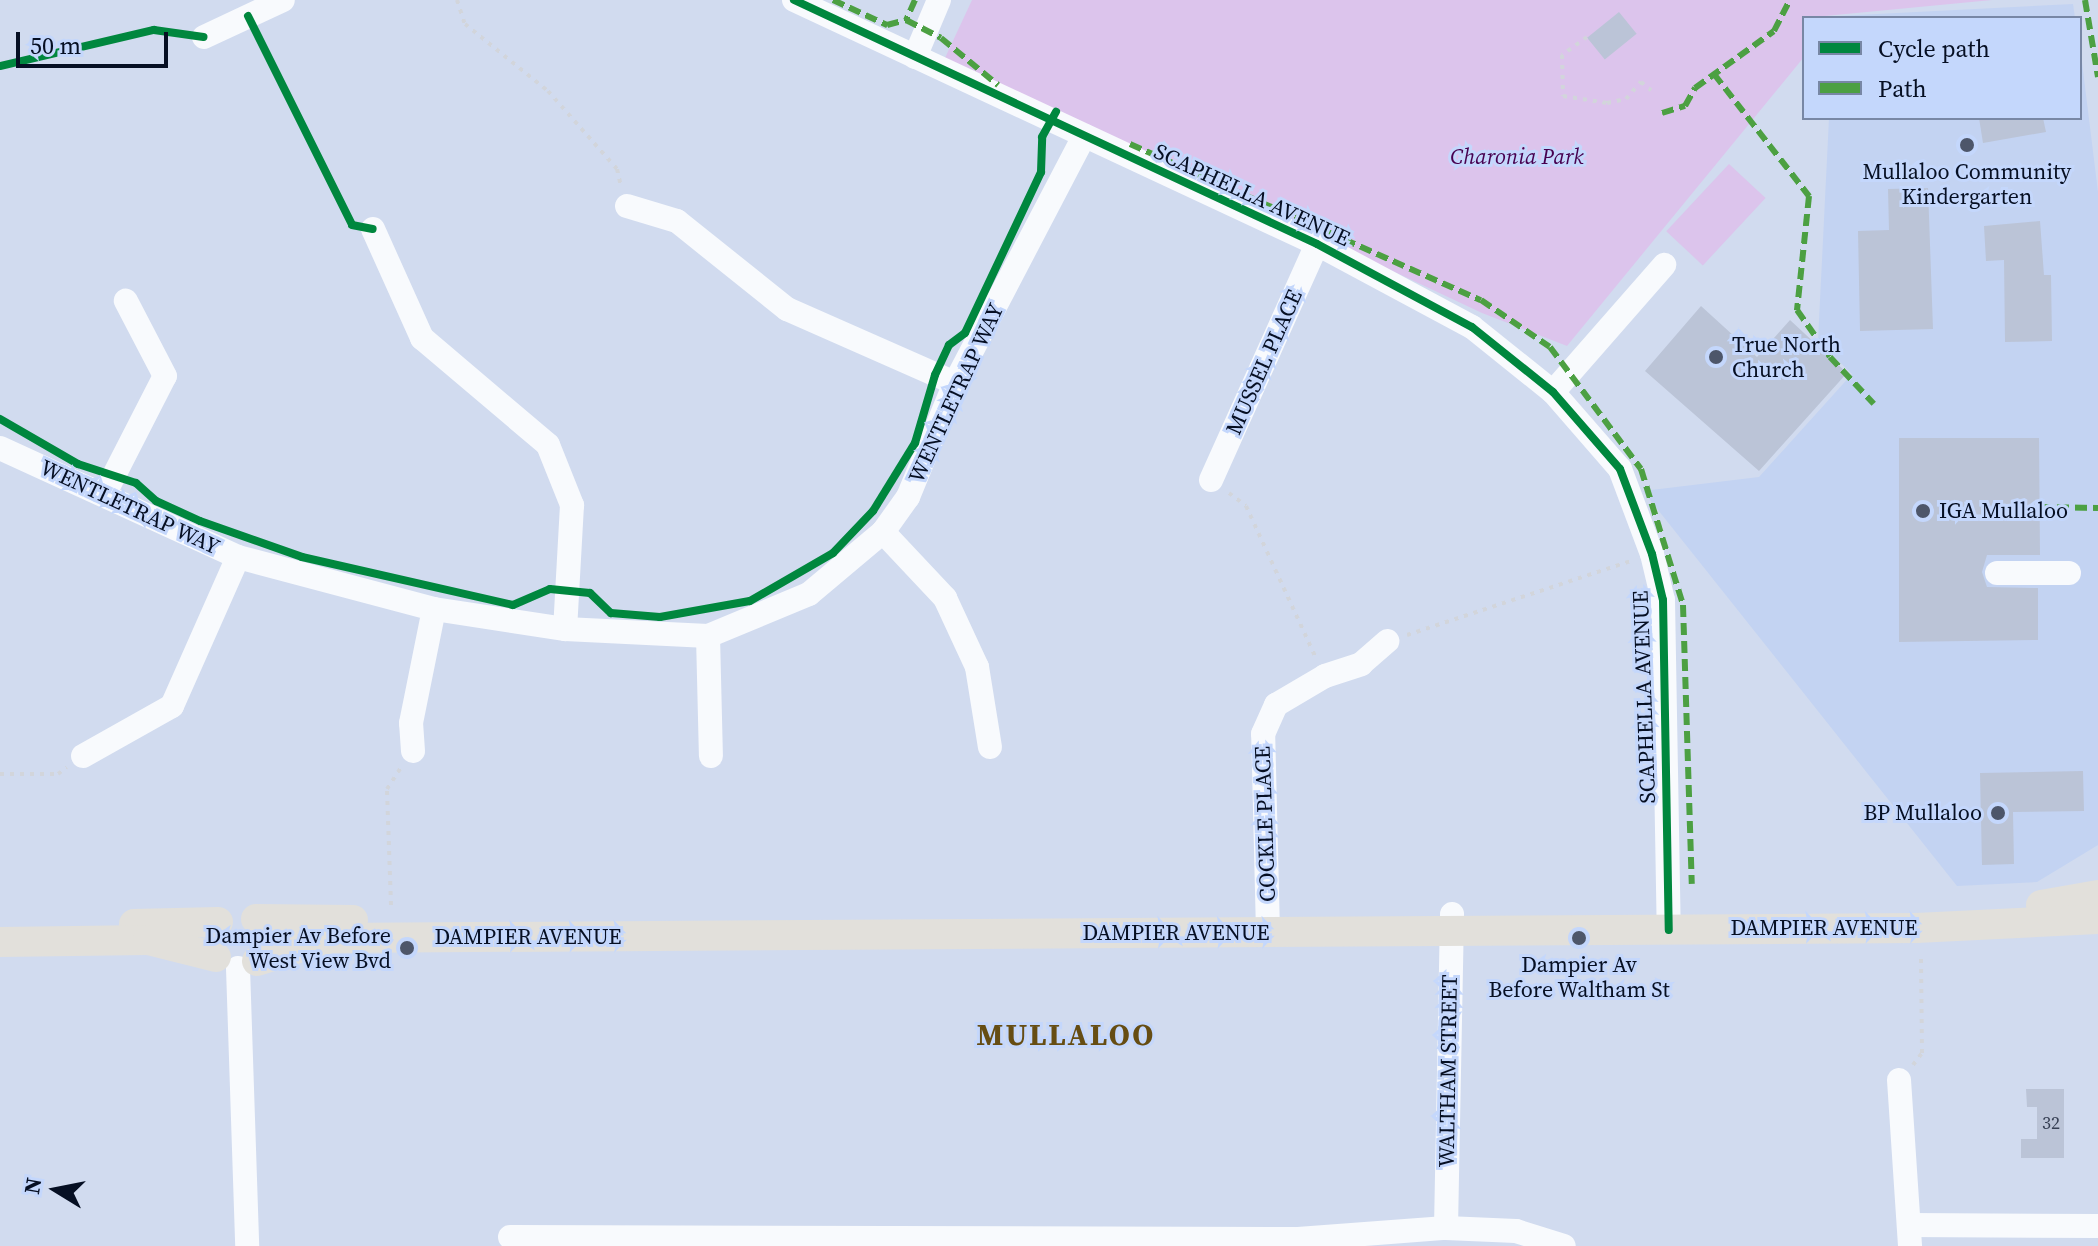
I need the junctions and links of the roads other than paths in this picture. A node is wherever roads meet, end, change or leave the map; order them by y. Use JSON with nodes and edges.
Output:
{"nodes":[{"id":1,"x":283,"y":0,"type":"edge"},
{"id":2,"x":794,"y":0,"type":"edge"},
{"id":3,"x":939,"y":0,"type":"edge"},
{"id":4,"x":204,"y":37,"type":"dead end"},
{"id":5,"x":915,"y":57,"type":"junction"},
{"id":6,"x":1084,"y":136,"type":"junction"},
{"id":7,"x":627,"y":206,"type":"road end"},
{"id":8,"x":373,"y":229,"type":"dead end"},
{"id":9,"x":1317,"y":244,"type":"junction"},
{"id":10,"x":1664,"y":265,"type":"dead end"},
{"id":11,"x":126,"y":301,"type":"dead end"},
{"id":12,"x":955,"y":383,"type":"junction"},
{"id":13,"x":1553,"y":392,"type":"junction"},
{"id":14,"x":0,"y":448,"type":"edge"},
{"id":15,"x":1211,"y":480,"type":"road end"},
{"id":16,"x":105,"y":493,"type":"junction"},
{"id":17,"x":883,"y":532,"type":"junction"},
{"id":18,"x":238,"y":557,"type":"junction"},
{"id":19,"x":1997,"y":573,"type":"dead end"},
{"id":20,"x":2069,"y":573,"type":"dead end"},
{"id":21,"x":434,"y":609,"type":"junction"},
{"id":22,"x":565,"y":629,"type":"junction"},
{"id":23,"x":708,"y":636,"type":"junction"},
{"id":24,"x":1387,"y":641,"type":"road end"},
{"id":25,"x":990,"y":747,"type":"dead end"},
{"id":26,"x":413,"y":751,"type":"road end"},
{"id":27,"x":83,"y":756,"type":"road end"},
{"id":28,"x":711,"y":756,"type":"dead end"},
{"id":29,"x":2098,"y":895,"type":"edge"},
{"id":30,"x":256,"y":919,"type":"junction"},
{"id":31,"x":2098,"y":919,"type":"edge"},
{"id":32,"x":218,"y":922,"type":"junction"},
{"id":33,"x":1669,"y":922,"type":"junction"},
{"id":34,"x":1268,"y":923,"type":"junction"},
{"id":35,"x":1451,"y":924,"type":"junction"},
{"id":36,"x":0,"y":925,"type":"edge"},
{"id":37,"x":0,"y":942,"type":"edge"},
{"id":38,"x":237,"y":962,"type":"junction"},
{"id":39,"x":1899,"y":1080,"type":"road end"},
{"id":40,"x":2098,"y":1226,"type":"edge"},
{"id":41,"x":1446,"y":1228,"type":"junction"},
{"id":42,"x":1910,"y":1236,"type":"edge"},
{"id":43,"x":512,"y":1242,"type":"edge"},
{"id":44,"x":1298,"y":1242,"type":"edge"},
{"id":45,"x":247,"y":1246,"type":"edge"},
{"id":46,"x":1564,"y":1246,"type":"edge"}],
"edges":[{"from":1,"to":4,"type":"street"},
{"from":2,"to":5,"type":"street","name":"SCAPHELLA AVENUE"},
{"from":3,"to":5,"type":"street"},
{"from":5,"to":6,"type":"street","name":"SCAPHELLA AVENUE"},
{"from":6,"to":9,"type":"street","name":"SCAPHELLA AVENUE"},
{"from":6,"to":12,"type":"street","name":"WENTLETRAP WAY"},
{"from":7,"to":12,"type":"street"},
{"from":8,"to":22,"type":"street"},
{"from":9,"to":13,"type":"street","name":"SCAPHELLA AVENUE"},
{"from":9,"to":15,"type":"street","name":"MUSSEL PLACE"},
{"from":10,"to":13,"type":"street"},
{"from":11,"to":16,"type":"street"},
{"from":12,"to":17,"type":"street","name":"WENTLETRAP WAY"},
{"from":13,"to":33,"type":"street","name":"SCAPHELLA AVENUE"},
{"from":14,"to":16,"type":"street","name":"WENTLETRAP WAY"},
{"from":16,"to":18,"type":"street","name":"WENTLETRAP WAY"},
{"from":17,"to":23,"type":"street","name":"WENTLETRAP WAY"},
{"from":17,"to":25,"type":"street"},
{"from":18,"to":21,"type":"street","name":"WENTLETRAP WAY"},
{"from":18,"to":27,"type":"street"},
{"from":19,"to":20,"type":"street"},
{"from":21,"to":22,"type":"street","name":"WENTLETRAP WAY"},
{"from":21,"to":26,"type":"street"},
{"from":22,"to":23,"type":"street","name":"WENTLETRAP WAY"},
{"from":23,"to":28,"type":"street"},
{"from":24,"to":34,"type":"street","name":"COCKLE PLACE"},
{"from":29,"to":33,"type":"main road","name":"DAMPIER AVENUE"},
{"from":30,"to":32,"type":"main road"},
{"from":30,"to":34,"type":"main road","name":"DAMPIER AVENUE"},
{"from":30,"to":38,"type":"main road"},
{"from":31,"to":33,"type":"main road","name":"DAMPIER AVENUE"},
{"from":32,"to":36,"type":"main road"},
{"from":32,"to":38,"type":"main road"},
{"from":33,"to":35,"type":"main road","name":"DAMPIER AVENUE"},
{"from":34,"to":35,"type":"main road","name":"DAMPIER AVENUE"},
{"from":34,"to":38,"type":"main road","name":"DAMPIER AVENUE"},
{"from":35,"to":41,"type":"street","name":"WALTHAM STREET"},
{"from":37,"to":38,"type":"main road"},
{"from":38,"to":45,"type":"street"},
{"from":39,"to":42,"type":"street"},
{"from":40,"to":42,"type":"street"},
{"from":41,"to":44,"type":"street"},
{"from":41,"to":46,"type":"street"},
{"from":43,"to":44,"type":"street"}]}
